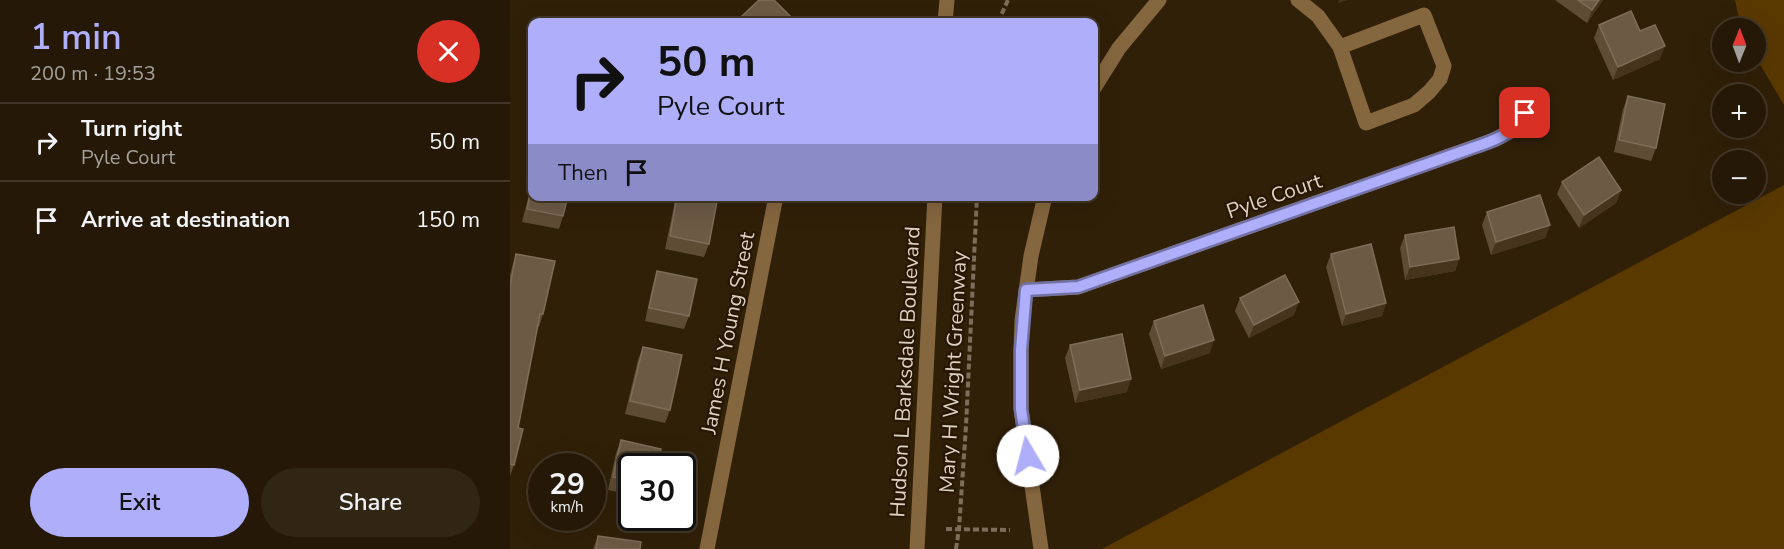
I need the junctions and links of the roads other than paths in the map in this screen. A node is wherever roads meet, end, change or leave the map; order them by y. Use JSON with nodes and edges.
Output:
{"nodes":[{"id":1,"x":947,"y":0,"type":"edge"},
{"id":2,"x":1159,"y":0,"type":"edge"},
{"id":3,"x":1298,"y":0,"type":"edge"},
{"id":4,"x":945,"y":18,"type":"edge"},
{"id":5,"x":1340,"y":47,"type":"junction"},
{"id":6,"x":1098,"y":82,"type":"edge"},
{"id":7,"x":1525,"y":113,"type":"dead end"},
{"id":8,"x":775,"y":201,"type":"edge"},
{"id":9,"x":935,"y":201,"type":"edge"},
{"id":10,"x":1045,"y":201,"type":"edge"},
{"id":11,"x":1026,"y":290,"type":"junction"},
{"id":12,"x":707,"y":549,"type":"edge"},
{"id":13,"x":917,"y":549,"type":"edge"},
{"id":14,"x":1041,"y":549,"type":"edge"}],
"edges":[{"from":1,"to":4,"type":"street"},
{"from":2,"to":6,"type":"street"},
{"from":3,"to":5,"type":"street"},
{"from":5,"to":5,"type":"street"},
{"from":7,"to":11,"type":"street","name":"Pyle Court"},
{"from":8,"to":12,"type":"street","name":"James H Young Street"},
{"from":9,"to":13,"type":"street","name":"Hudson L Barksdale Boulevard"},
{"from":10,"to":11,"type":"street"},
{"from":11,"to":14,"type":"street"}]}
